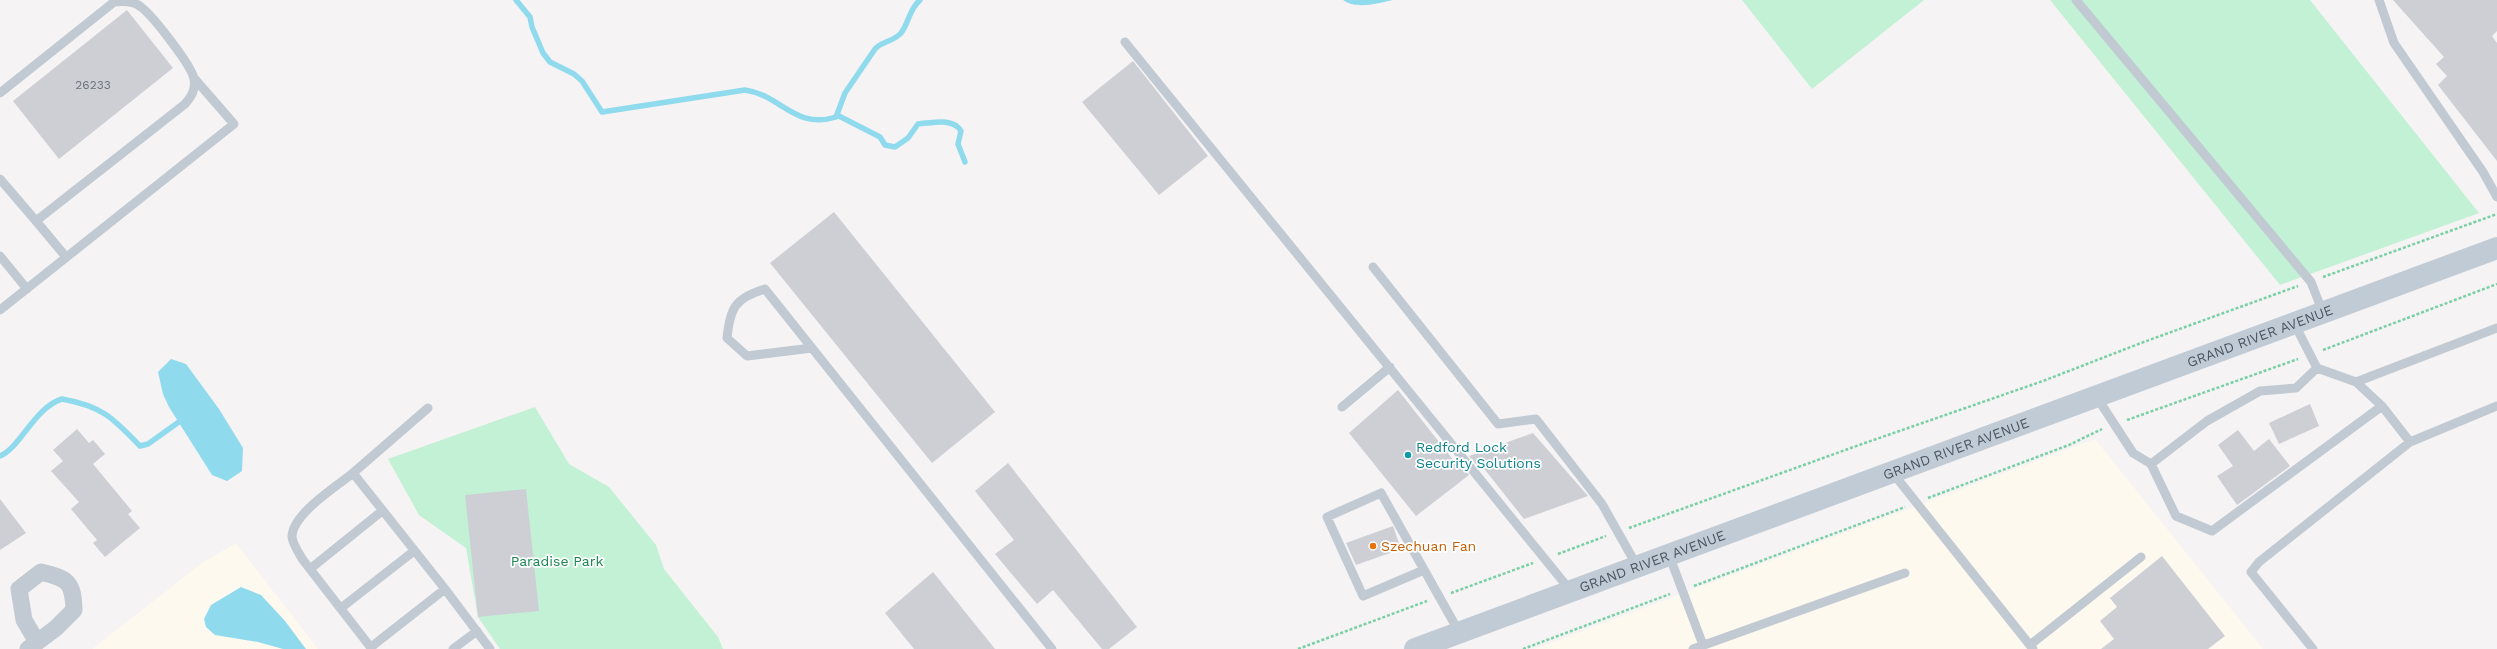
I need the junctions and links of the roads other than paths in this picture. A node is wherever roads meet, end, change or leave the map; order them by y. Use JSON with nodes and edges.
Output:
{"nodes":[{"id":1,"x":2076,"y":0,"type":"edge"},
{"id":2,"x":2379,"y":0,"type":"edge"},
{"id":3,"x":1125,"y":42,"type":"dead end"},
{"id":4,"x":194,"y":78,"type":"junction"},
{"id":5,"x":0,"y":93,"type":"edge"},
{"id":6,"x":0,"y":179,"type":"edge"},
{"id":7,"x":2497,"y":197,"type":"edge"},
{"id":8,"x":36,"y":221,"type":"junction"},
{"id":9,"x":2497,"y":248,"type":"edge"},
{"id":10,"x":0,"y":256,"type":"edge"},
{"id":11,"x":66,"y":257,"type":"junction"},
{"id":12,"x":1373,"y":267,"type":"dead end"},
{"id":13,"x":27,"y":289,"type":"junction"},
{"id":14,"x":0,"y":310,"type":"edge"},
{"id":15,"x":2323,"y":313,"type":"junction"},
{"id":16,"x":2294,"y":323,"type":"junction"},
{"id":17,"x":2497,"y":328,"type":"edge"},
{"id":18,"x":812,"y":348,"type":"junction"},
{"id":19,"x":1390,"y":367,"type":"junction"},
{"id":20,"x":2317,"y":368,"type":"junction"},
{"id":21,"x":2356,"y":382,"type":"junction"},
{"id":22,"x":2096,"y":396,"type":"junction"},
{"id":23,"x":2382,"y":406,"type":"junction"},
{"id":24,"x":2497,"y":406,"type":"edge"},
{"id":25,"x":1342,"y":407,"type":"dead end"},
{"id":26,"x":428,"y":408,"type":"dead end"},
{"id":27,"x":2410,"y":442,"type":"junction"},
{"id":28,"x":2151,"y":464,"type":"junction"},
{"id":29,"x":1892,"y":471,"type":"junction"},
{"id":30,"x":353,"y":473,"type":"junction"},
{"id":31,"x":382,"y":511,"type":"junction"},
{"id":32,"x":414,"y":550,"type":"junction"},
{"id":33,"x":1668,"y":554,"type":"junction"},
{"id":34,"x":2140,"y":557,"type":"dead end"},
{"id":35,"x":1637,"y":566,"type":"junction"},
{"id":36,"x":310,"y":569,"type":"junction"},
{"id":37,"x":1424,"y":570,"type":"junction"},
{"id":38,"x":1905,"y":573,"type":"dead end"},
{"id":39,"x":446,"y":589,"type":"junction"},
{"id":40,"x":1570,"y":590,"type":"junction"},
{"id":41,"x":341,"y":608,"type":"junction"},
{"id":42,"x":477,"y":631,"type":"junction"},
{"id":43,"x":1459,"y":632,"type":"junction"},
{"id":44,"x":1703,"y":645,"type":"junction"},
{"id":45,"x":32,"y":646,"type":"edge"},
{"id":46,"x":2032,"y":647,"type":"edge"},
{"id":47,"x":371,"y":648,"type":"edge"},
{"id":48,"x":2311,"y":648,"type":"edge"},
{"id":49,"x":453,"y":649,"type":"edge"},
{"id":50,"x":490,"y":649,"type":"edge"},
{"id":51,"x":1052,"y":649,"type":"edge"},
{"id":52,"x":1414,"y":649,"type":"edge"},
{"id":53,"x":1692,"y":649,"type":"edge"}],
"edges":[{"from":1,"to":15,"type":"lane"},
{"from":2,"to":7,"type":"lane"},
{"from":3,"to":19,"type":"lane"},
{"from":4,"to":5,"type":"lane"},
{"from":4,"to":8,"type":"lane"},
{"from":4,"to":11,"type":"lane"},
{"from":6,"to":8,"type":"lane"},
{"from":8,"to":11,"type":"lane"},
{"from":9,"to":15,"type":"main road","name":"GRAND RIVER AVENUE"},
{"from":10,"to":13,"type":"lane"},
{"from":11,"to":13,"type":"lane"},
{"from":12,"to":35,"type":"lane"},
{"from":13,"to":14,"type":"lane"},
{"from":15,"to":16,"type":"main road","name":"GRAND RIVER AVENUE"},
{"from":16,"to":20,"type":"lane"},
{"from":16,"to":22,"type":"main road","name":"GRAND RIVER AVENUE"},
{"from":17,"to":21,"type":"lane"},
{"from":18,"to":18,"type":"lane"},
{"from":18,"to":51,"type":"lane"},
{"from":19,"to":25,"type":"lane"},
{"from":19,"to":40,"type":"lane"},
{"from":20,"to":21,"type":"lane"},
{"from":20,"to":28,"type":"lane"},
{"from":21,"to":23,"type":"lane"},
{"from":22,"to":28,"type":"lane"},
{"from":22,"to":29,"type":"main road","name":"GRAND RIVER AVENUE"},
{"from":23,"to":27,"type":"lane"},
{"from":23,"to":28,"type":"lane"},
{"from":24,"to":27,"type":"lane"},
{"from":26,"to":30,"type":"lane"},
{"from":27,"to":48,"type":"lane"},
{"from":29,"to":33,"type":"main road","name":"GRAND RIVER AVENUE"},
{"from":29,"to":46,"type":"lane"},
{"from":30,"to":31,"type":"lane"},
{"from":30,"to":36,"type":"lane"},
{"from":31,"to":32,"type":"lane"},
{"from":31,"to":36,"type":"lane"},
{"from":32,"to":39,"type":"lane"},
{"from":32,"to":41,"type":"lane"},
{"from":33,"to":35,"type":"main road","name":"GRAND RIVER AVENUE"},
{"from":33,"to":44,"type":"lane"},
{"from":34,"to":46,"type":"lane"},
{"from":35,"to":40,"type":"main road","name":"GRAND RIVER AVENUE"},
{"from":36,"to":41,"type":"lane"},
{"from":37,"to":37,"type":"lane"},
{"from":37,"to":43,"type":"lane"},
{"from":38,"to":44,"type":"lane"},
{"from":39,"to":42,"type":"lane"},
{"from":39,"to":47,"type":"lane"},
{"from":40,"to":43,"type":"main road","name":"GRAND RIVER AVENUE"},
{"from":41,"to":47,"type":"lane"},
{"from":42,"to":49,"type":"lane"},
{"from":42,"to":50,"type":"lane"},
{"from":43,"to":52,"type":"main road","name":"GRAND RIVER AVENUE"},
{"from":44,"to":53,"type":"lane"},
{"from":45,"to":45,"type":"street"}]}
